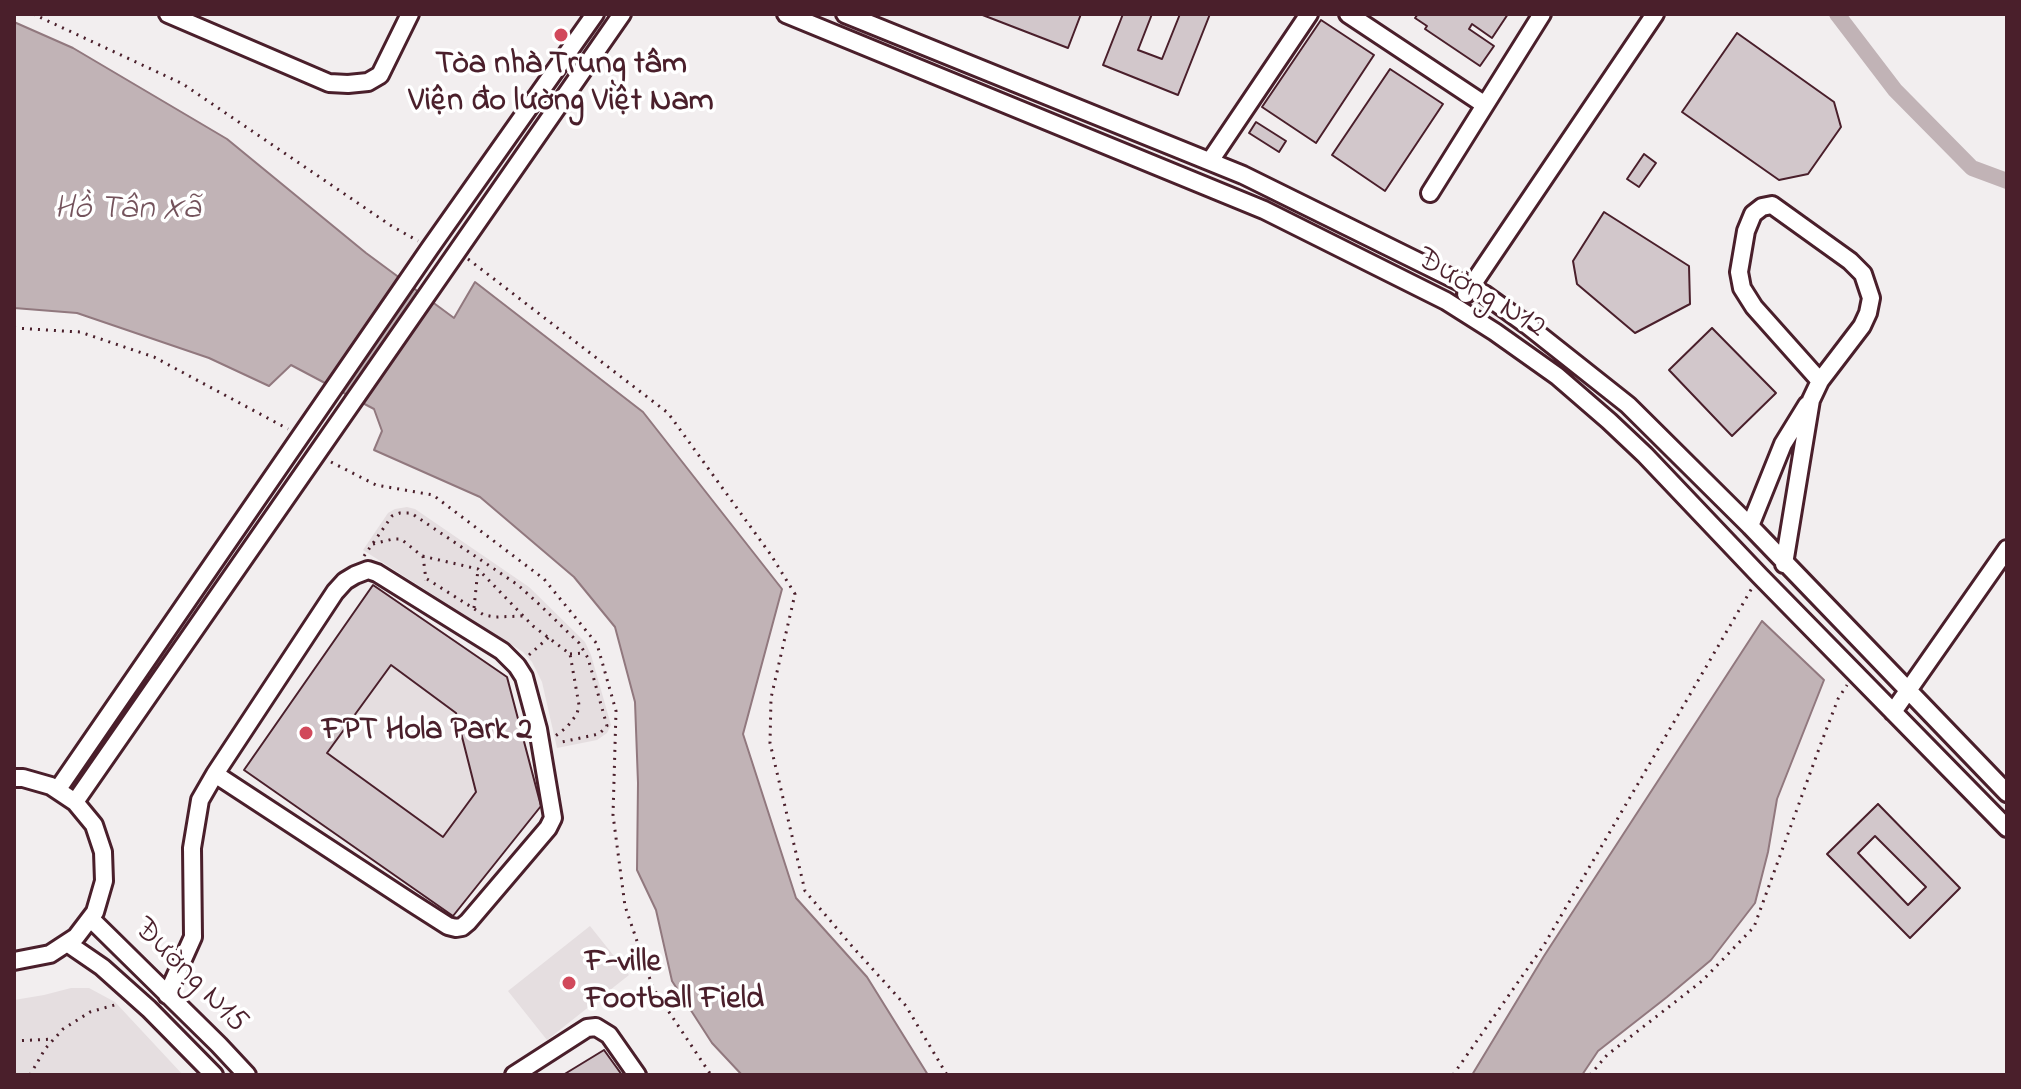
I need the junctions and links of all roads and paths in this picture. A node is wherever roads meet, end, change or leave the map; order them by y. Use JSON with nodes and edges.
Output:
{"nodes":[{"id":1,"x":33,"y":14,"type":"edge"},
{"id":2,"x":168,"y":14,"type":"edge"},
{"id":3,"x":410,"y":14,"type":"edge"},
{"id":4,"x":595,"y":14,"type":"edge"},
{"id":5,"x":622,"y":14,"type":"edge"},
{"id":6,"x":786,"y":14,"type":"edge"},
{"id":7,"x":845,"y":14,"type":"edge"},
{"id":8,"x":1309,"y":14,"type":"edge"},
{"id":9,"x":1348,"y":14,"type":"edge"},
{"id":10,"x":1542,"y":14,"type":"edge"},
{"id":11,"x":1655,"y":14,"type":"edge"},
{"id":12,"x":1485,"y":105,"type":"junction"},
{"id":13,"x":1210,"y":161,"type":"junction"},
{"id":14,"x":1430,"y":193,"type":"dead end"},
{"id":15,"x":430,"y":248,"type":"junction"},
{"id":16,"x":454,"y":258,"type":"junction"},
{"id":17,"x":1471,"y":287,"type":"junction"},
{"id":18,"x":1457,"y":308,"type":"junction"},
{"id":19,"x":14,"y":328,"type":"edge"},
{"id":20,"x":1820,"y":381,"type":"junction"},
{"id":21,"x":1811,"y":400,"type":"junction"},
{"id":22,"x":302,"y":436,"type":"junction"},
{"id":23,"x":317,"y":453,"type":"junction"},
{"id":24,"x":1750,"y":526,"type":"junction"},
{"id":25,"x":373,"y":544,"type":"junction"},
{"id":26,"x":2007,"y":549,"type":"edge"},
{"id":27,"x":422,"y":556,"type":"junction"},
{"id":28,"x":1784,"y":564,"type":"junction"},
{"id":29,"x":478,"y":569,"type":"junction"},
{"id":30,"x":363,"y":572,"type":"junction"},
{"id":31,"x":1759,"y":575,"type":"junction"},
{"id":32,"x":427,"y":579,"type":"junction"},
{"id":33,"x":416,"y":597,"type":"junction"},
{"id":34,"x":474,"y":608,"type":"junction"},
{"id":35,"x":523,"y":616,"type":"junction"},
{"id":36,"x":549,"y":637,"type":"junction"},
{"id":37,"x":585,"y":653,"type":"junction"},
{"id":38,"x":570,"y":654,"type":"junction"},
{"id":39,"x":517,"y":666,"type":"junction"},
{"id":40,"x":1856,"y":672,"type":"junction"},
{"id":41,"x":1907,"y":691,"type":"junction"},
{"id":42,"x":1893,"y":712,"type":"junction"},
{"id":43,"x":541,"y":747,"type":"junction"},
{"id":44,"x":215,"y":774,"type":"junction"},
{"id":45,"x":14,"y":778,"type":"edge"},
{"id":46,"x":58,"y":789,"type":"junction"},
{"id":47,"x":2007,"y":793,"type":"edge"},
{"id":48,"x":75,"y":802,"type":"junction"},
{"id":49,"x":2007,"y":828,"type":"edge"},
{"id":50,"x":91,"y":919,"type":"junction"},
{"id":51,"x":67,"y":943,"type":"junction"},
{"id":52,"x":14,"y":961,"type":"edge"},
{"id":53,"x":167,"y":995,"type":"junction"},
{"id":54,"x":138,"y":999,"type":"junction"},
{"id":55,"x":54,"y":1039,"type":"junction"},
{"id":56,"x":14,"y":1041,"type":"edge"},
{"id":57,"x":30,"y":1075,"type":"edge"},
{"id":58,"x":214,"y":1075,"type":"edge"},
{"id":59,"x":247,"y":1075,"type":"edge"},
{"id":60,"x":514,"y":1075,"type":"edge"},
{"id":61,"x":637,"y":1075,"type":"edge"},
{"id":62,"x":711,"y":1075,"type":"edge"},
{"id":63,"x":947,"y":1075,"type":"edge"},
{"id":64,"x":1453,"y":1075,"type":"edge"},
{"id":65,"x":1590,"y":1075,"type":"edge"}],
"edges":[{"from":1,"to":15,"type":"path"},
{"from":2,"to":3,"type":"street"},
{"from":4,"to":15,"type":"street"},
{"from":5,"to":16,"type":"street"},
{"from":6,"to":18,"type":"street","name":"Đường N12"},
{"from":7,"to":13,"type":"street","name":"Đường N12"},
{"from":8,"to":13,"type":"street"},
{"from":9,"to":12,"type":"street"},
{"from":10,"to":12,"type":"street"},
{"from":11,"to":17,"type":"street"},
{"from":12,"to":14,"type":"street"},
{"from":13,"to":17,"type":"street","name":"Đường N12"},
{"from":15,"to":22,"type":"street"},
{"from":16,"to":23,"type":"street"},
{"from":16,"to":63,"type":"path"},
{"from":17,"to":18,"type":"street"},
{"from":17,"to":24,"type":"street","name":"Đường N12"},
{"from":18,"to":31,"type":"street","name":"Đường N12"},
{"from":19,"to":22,"type":"path"},
{"from":20,"to":20,"type":"street"},
{"from":20,"to":21,"type":"street"},
{"from":21,"to":24,"type":"street"},
{"from":21,"to":28,"type":"street"},
{"from":22,"to":46,"type":"street"},
{"from":23,"to":48,"type":"street"},
{"from":23,"to":62,"type":"path"},
{"from":24,"to":28,"type":"street","name":"Đường N12"},
{"from":25,"to":27,"type":"path"},
{"from":25,"to":30,"type":"path"},
{"from":25,"to":37,"type":"path"},
{"from":26,"to":41,"type":"street"},
{"from":27,"to":29,"type":"path"},
{"from":27,"to":32,"type":"path"},
{"from":28,"to":41,"type":"street","name":"Đường N12"},
{"from":29,"to":34,"type":"path"},
{"from":29,"to":35,"type":"path"},
{"from":30,"to":33,"type":"street"},
{"from":30,"to":44,"type":"street"},
{"from":31,"to":40,"type":"street","name":"Đường N12"},
{"from":31,"to":64,"type":"path"},
{"from":32,"to":33,"type":"path"},
{"from":32,"to":34,"type":"path"},
{"from":33,"to":39,"type":"street"},
{"from":34,"to":35,"type":"path"},
{"from":35,"to":36,"type":"path"},
{"from":36,"to":38,"type":"path"},
{"from":36,"to":39,"type":"path"},
{"from":37,"to":38,"type":"path"},
{"from":37,"to":43,"type":"path"},
{"from":38,"to":43,"type":"path"},
{"from":39,"to":43,"type":"street"},
{"from":40,"to":42,"type":"street","name":"Đường N12"},
{"from":40,"to":65,"type":"path"},
{"from":41,"to":42,"type":"street"},
{"from":41,"to":47,"type":"street","name":"Đường N12"},
{"from":42,"to":49,"type":"street","name":"Đường N12"},
{"from":43,"to":44,"type":"street"},
{"from":44,"to":53,"type":"street"},
{"from":45,"to":46,"type":"street"},
{"from":46,"to":48,"type":"street"},
{"from":48,"to":50,"type":"street"},
{"from":50,"to":51,"type":"street"},
{"from":50,"to":53,"type":"street","name":"Đường N15"},
{"from":51,"to":52,"type":"street"},
{"from":51,"to":54,"type":"street","name":"Đường N15"},
{"from":53,"to":59,"type":"street","name":"Đường N15"},
{"from":54,"to":55,"type":"path"},
{"from":54,"to":58,"type":"street","name":"Đường N15"},
{"from":55,"to":56,"type":"path"},
{"from":55,"to":57,"type":"path"},
{"from":60,"to":61,"type":"street"}]}
